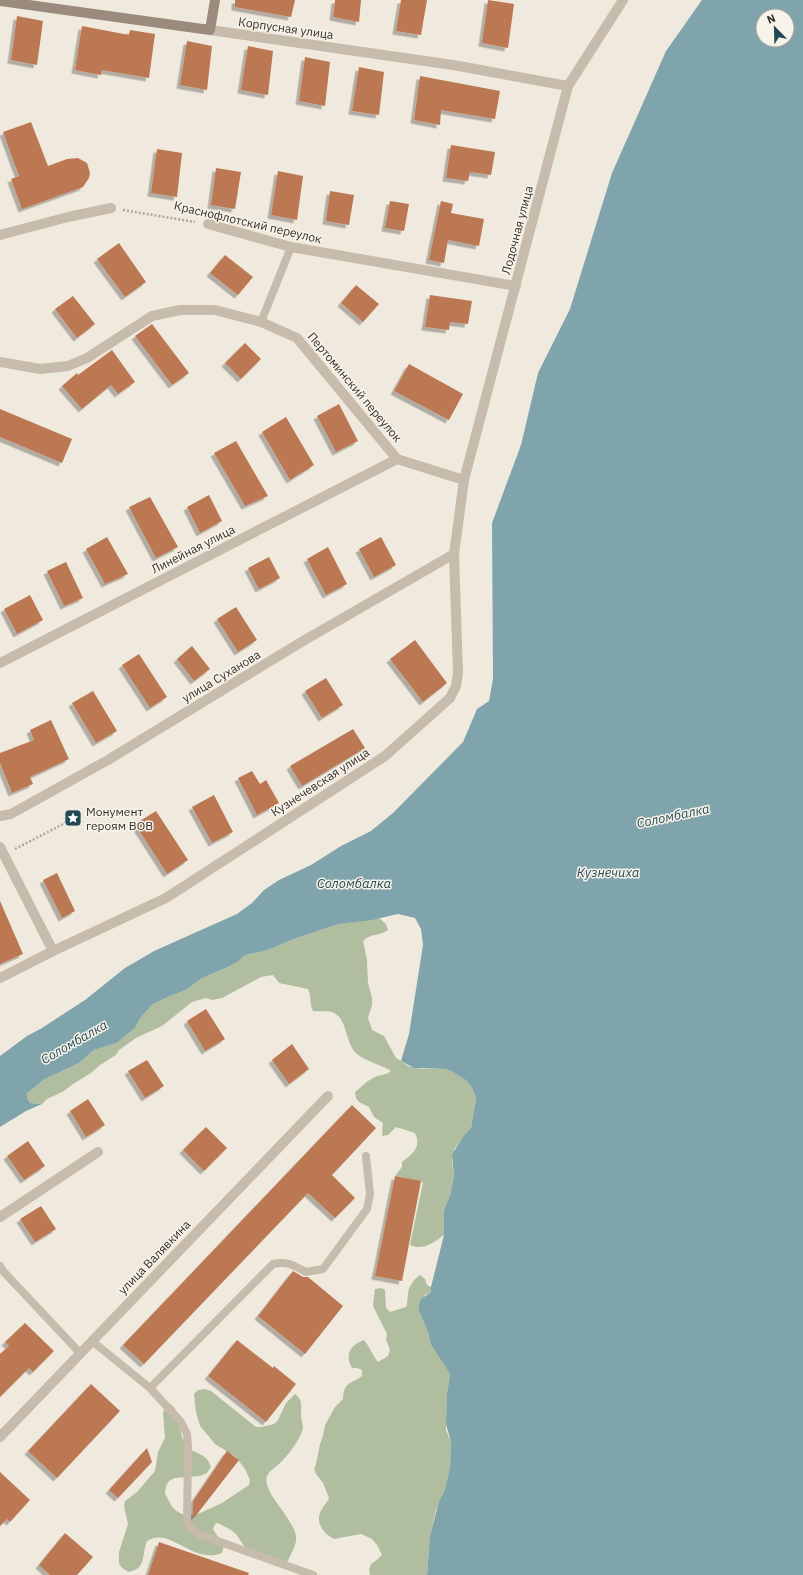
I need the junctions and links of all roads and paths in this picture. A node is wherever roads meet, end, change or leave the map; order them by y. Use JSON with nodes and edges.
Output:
{"nodes":[{"id":1,"x":215,"y":0,"type":"edge"},
{"id":2,"x":623,"y":0,"type":"edge"},
{"id":3,"x":0,"y":1,"type":"edge"},
{"id":4,"x":210,"y":30,"type":"junction"},
{"id":5,"x":568,"y":86,"type":"junction"},
{"id":6,"x":111,"y":208,"type":"joint"},
{"id":7,"x":208,"y":224,"type":"joint"},
{"id":8,"x":0,"y":234,"type":"edge"},
{"id":9,"x":291,"y":247,"type":"junction"},
{"id":10,"x":516,"y":286,"type":"junction"},
{"id":11,"x":261,"y":322,"type":"junction"},
{"id":12,"x":0,"y":362,"type":"edge"},
{"id":13,"x":397,"y":459,"type":"junction"},
{"id":14,"x":464,"y":480,"type":"junction"},
{"id":15,"x":454,"y":554,"type":"junction"},
{"id":16,"x":0,"y":663,"type":"edge"},
{"id":17,"x":0,"y":816,"type":"edge"},
{"id":18,"x":69,"y":821,"type":"dead end"},
{"id":19,"x":2,"y":851,"type":"edge"},
{"id":20,"x":53,"y":951,"type":"junction"},
{"id":21,"x":0,"y":978,"type":"edge"},
{"id":22,"x":328,"y":1096,"type":"dead end"},
{"id":23,"x":98,"y":1152,"type":"dead end"},
{"id":24,"x":366,"y":1156,"type":"dead end"},
{"id":25,"x":0,"y":1217,"type":"edge"},
{"id":26,"x":0,"y":1266,"type":"edge"},
{"id":27,"x":92,"y":1341,"type":"junction"},
{"id":28,"x":80,"y":1353,"type":"junction"},
{"id":29,"x":150,"y":1388,"type":"junction"},
{"id":30,"x":0,"y":1437,"type":"edge"},
{"id":31,"x":313,"y":1575,"type":"edge"}],
"edges":[{"from":1,"to":4,"type":"street"},
{"from":2,"to":5,"type":"street","name":"Лодочная улица"},
{"from":3,"to":4,"type":"street","name":"Корпусная улица"},
{"from":4,"to":5,"type":"street","name":"Корпусная улица"},
{"from":5,"to":10,"type":"street","name":"Лодочная улица"},
{"from":6,"to":7,"type":"path","name":"Краснофлотский переулок"},
{"from":6,"to":8,"type":"street"},
{"from":7,"to":9,"type":"street","name":"Краснофлотский переулок"},
{"from":9,"to":10,"type":"street","name":"Краснофлотский переулок"},
{"from":9,"to":11,"type":"lane"},
{"from":10,"to":14,"type":"street","name":"Лодочная улица"},
{"from":11,"to":12,"type":"street","name":"Пертоминский переулок"},
{"from":11,"to":13,"type":"street","name":"Пертоминский переулок"},
{"from":13,"to":14,"type":"street","name":"Пертоминский переулок"},
{"from":13,"to":16,"type":"street","name":"Линейная улица"},
{"from":14,"to":15,"type":"street","name":"Кузнечевская улица"},
{"from":15,"to":17,"type":"street","name":"улица Суханова"},
{"from":15,"to":20,"type":"street","name":"Кузнечевская улица"},
{"from":18,"to":19,"type":"path"},
{"from":19,"to":20,"type":"street"},
{"from":20,"to":21,"type":"street","name":"Кузнечевская улица"},
{"from":22,"to":27,"type":"street","name":"улица Валявкина"},
{"from":23,"to":25,"type":"street"},
{"from":24,"to":29,"type":"lane"},
{"from":26,"to":28,"type":"lane"},
{"from":27,"to":28,"type":"street","name":"улица Валявкина"},
{"from":27,"to":29,"type":"lane"},
{"from":28,"to":30,"type":"street","name":"улица Валявкина"},
{"from":29,"to":31,"type":"lane"}]}
